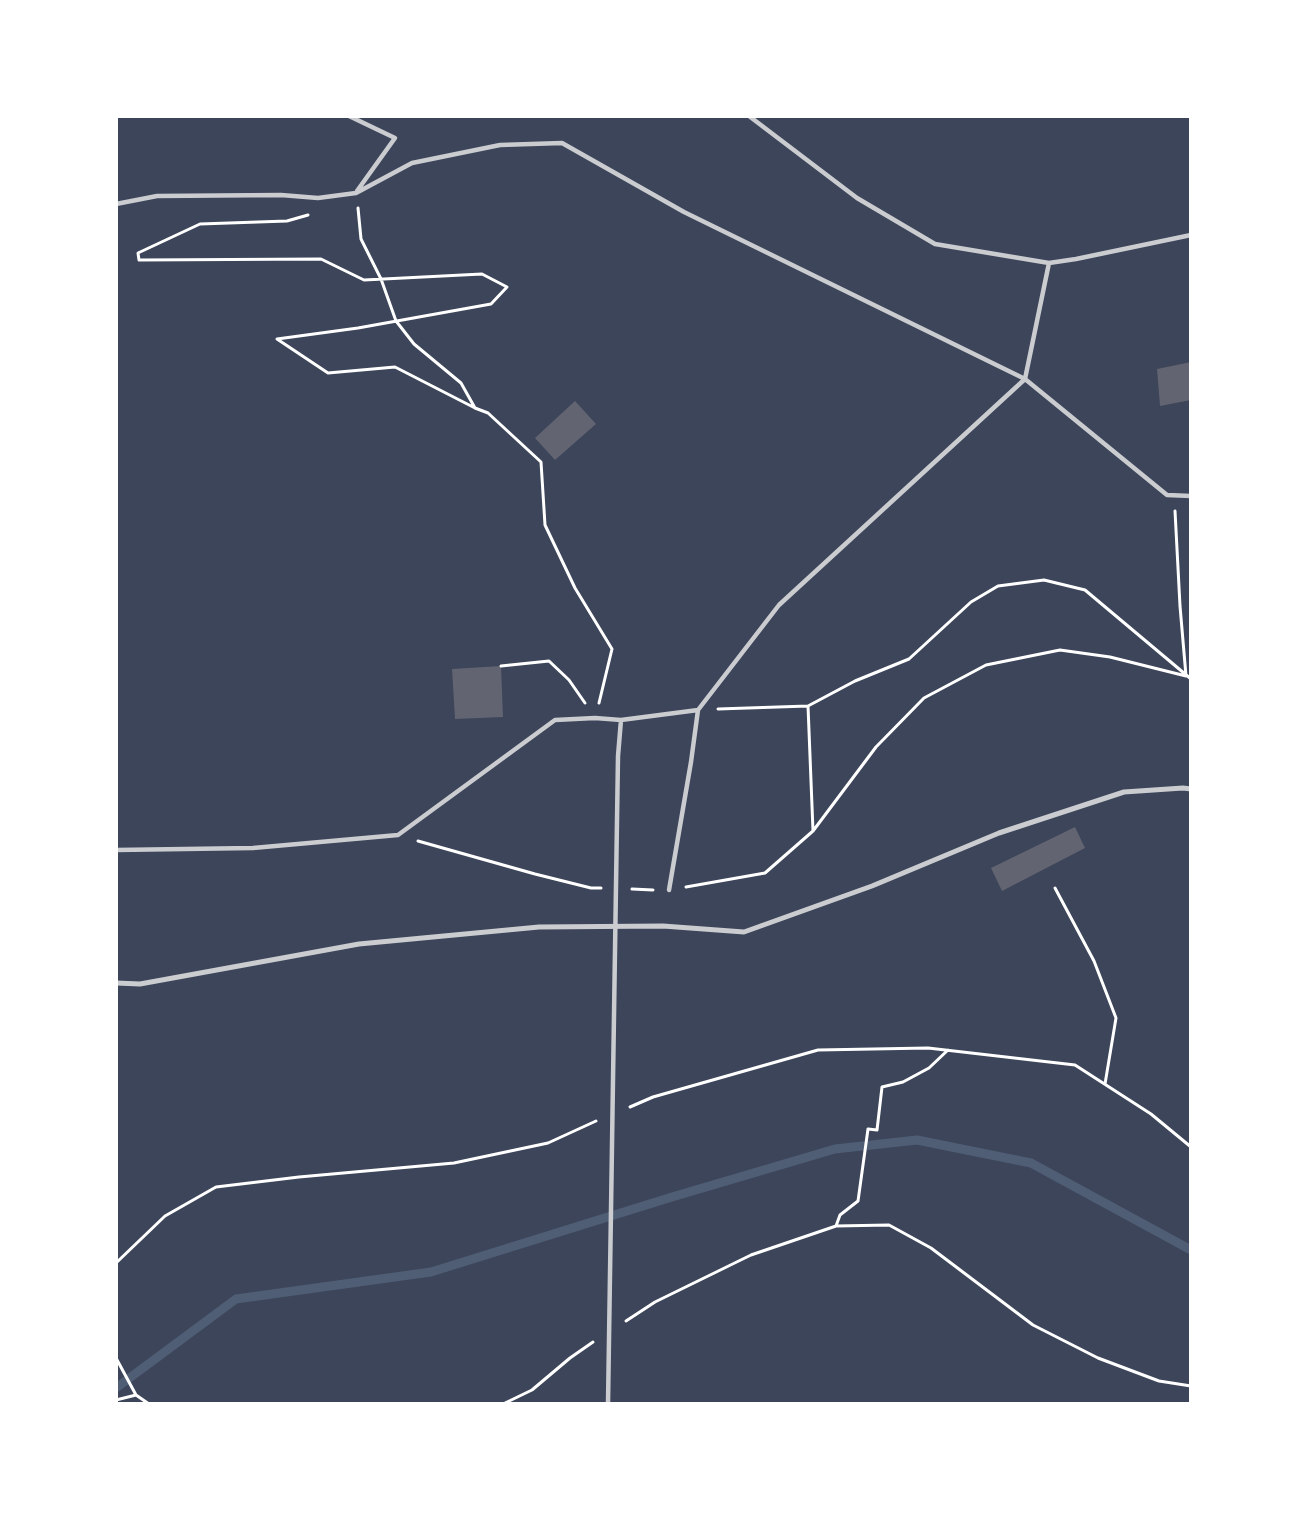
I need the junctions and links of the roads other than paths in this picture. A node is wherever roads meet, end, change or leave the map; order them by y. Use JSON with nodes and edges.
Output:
{"nodes":[{"id":1,"x":349,"y":116,"type":"edge"},
{"id":2,"x":749,"y":116,"type":"edge"},
{"id":3,"x":356,"y":193,"type":"junction"},
{"id":4,"x":116,"y":204,"type":"edge"},
{"id":5,"x":1191,"y":234,"type":"edge"},
{"id":6,"x":1049,"y":263,"type":"junction"},
{"id":7,"x":1025,"y":379,"type":"junction"},
{"id":8,"x":1191,"y":496,"type":"edge"},
{"id":9,"x":698,"y":710,"type":"junction"},
{"id":10,"x":621,"y":720,"type":"junction"},
{"id":11,"x":1191,"y":789,"type":"edge"},
{"id":12,"x":116,"y":850,"type":"edge"},
{"id":13,"x":669,"y":890,"type":"road end"},
{"id":14,"x":116,"y":983,"type":"edge"},
{"id":15,"x":608,"y":1404,"type":"edge"}],
"edges":[{"from":1,"to":3,"type":"street"},
{"from":2,"to":6,"type":"street"},
{"from":3,"to":4,"type":"street"},
{"from":3,"to":7,"type":"street"},
{"from":5,"to":6,"type":"street"},
{"from":6,"to":7,"type":"street"},
{"from":7,"to":8,"type":"street"},
{"from":7,"to":9,"type":"street"},
{"from":9,"to":10,"type":"street"},
{"from":9,"to":13,"type":"street"},
{"from":10,"to":12,"type":"street"},
{"from":10,"to":15,"type":"street"},
{"from":11,"to":14,"type":"street"}]}
